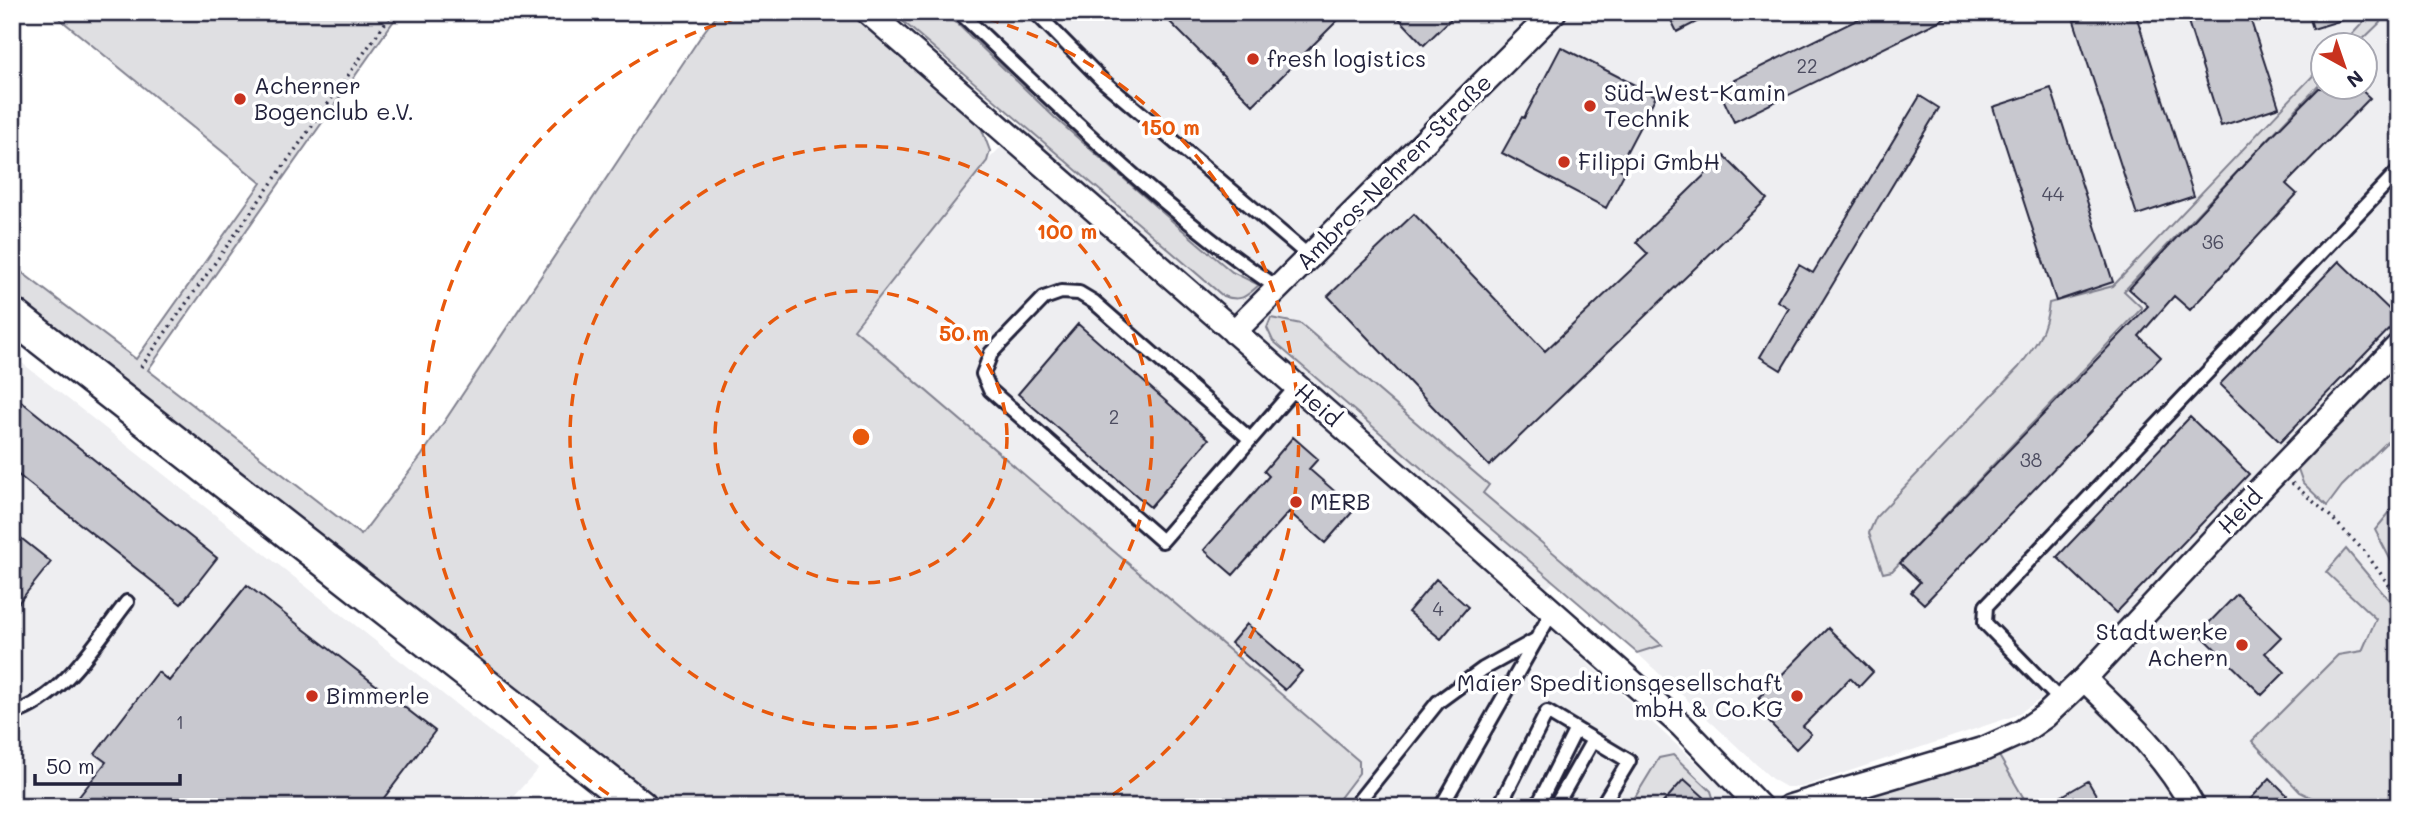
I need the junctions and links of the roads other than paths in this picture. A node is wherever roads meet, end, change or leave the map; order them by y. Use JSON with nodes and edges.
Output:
{"nodes":[{"id":1,"x":868,"y":12,"type":"edge"},
{"id":2,"x":959,"y":12,"type":"edge"},
{"id":3,"x":1035,"y":12,"type":"edge"},
{"id":4,"x":1554,"y":12,"type":"edge"},
{"id":5,"x":2399,"y":170,"type":"edge"},
{"id":6,"x":1310,"y":257,"type":"junction"},
{"id":7,"x":1278,"y":288,"type":"junction"},
{"id":8,"x":12,"y":315,"type":"edge"},
{"id":9,"x":1234,"y":332,"type":"junction"},
{"id":10,"x":2399,"y":345,"type":"edge"},
{"id":11,"x":1297,"y":386,"type":"junction"},
{"id":12,"x":1250,"y":439,"type":"junction"},
{"id":13,"x":127,"y":602,"type":"dead end"},
{"id":14,"x":1552,"y":611,"type":"junction"},
{"id":15,"x":1537,"y":639,"type":"junction"},
{"id":16,"x":2084,"y":679,"type":"junction"},
{"id":17,"x":2061,"y":701,"type":"junction"},
{"id":18,"x":12,"y":714,"type":"edge"},
{"id":19,"x":1576,"y":729,"type":"junction"},
{"id":20,"x":1593,"y":740,"type":"junction"},
{"id":21,"x":640,"y":807,"type":"edge"},
{"id":22,"x":1354,"y":807,"type":"edge"},
{"id":23,"x":1441,"y":807,"type":"edge"},
{"id":24,"x":1499,"y":807,"type":"edge"},
{"id":25,"x":1537,"y":807,"type":"edge"},
{"id":26,"x":1555,"y":807,"type":"edge"},
{"id":27,"x":1601,"y":807,"type":"edge"},
{"id":28,"x":1760,"y":807,"type":"edge"},
{"id":29,"x":1789,"y":807,"type":"edge"},
{"id":30,"x":2193,"y":807,"type":"edge"}],
"edges":[{"from":1,"to":9,"type":"street","name":"Heid"},
{"from":2,"to":7,"type":"lane"},
{"from":3,"to":6,"type":"lane"},
{"from":4,"to":6,"type":"street","name":"Ambros-Nehren-Straße"},
{"from":5,"to":17,"type":"lane"},
{"from":6,"to":7,"type":"street","name":"Ambros-Nehren-Straße"},
{"from":7,"to":9,"type":"street","name":"Ambros-Nehren-Straße"},
{"from":8,"to":21,"type":"main road"},
{"from":9,"to":11,"type":"street","name":"Heid"},
{"from":10,"to":16,"type":"street","name":"Heid"},
{"from":11,"to":12,"type":"lane"},
{"from":11,"to":14,"type":"street","name":"Heid"},
{"from":12,"to":12,"type":"lane"},
{"from":13,"to":18,"type":"lane"},
{"from":14,"to":15,"type":"lane"},
{"from":14,"to":28,"type":"street","name":"Heid"},
{"from":15,"to":22,"type":"lane"},
{"from":15,"to":23,"type":"lane"},
{"from":16,"to":17,"type":"street","name":"Heid"},
{"from":16,"to":30,"type":"street"},
{"from":17,"to":29,"type":"street","name":"Heid"},
{"from":19,"to":20,"type":"lane"},
{"from":19,"to":24,"type":"lane"},
{"from":19,"to":25,"type":"lane"},
{"from":20,"to":26,"type":"lane"},
{"from":20,"to":27,"type":"lane"}]}
